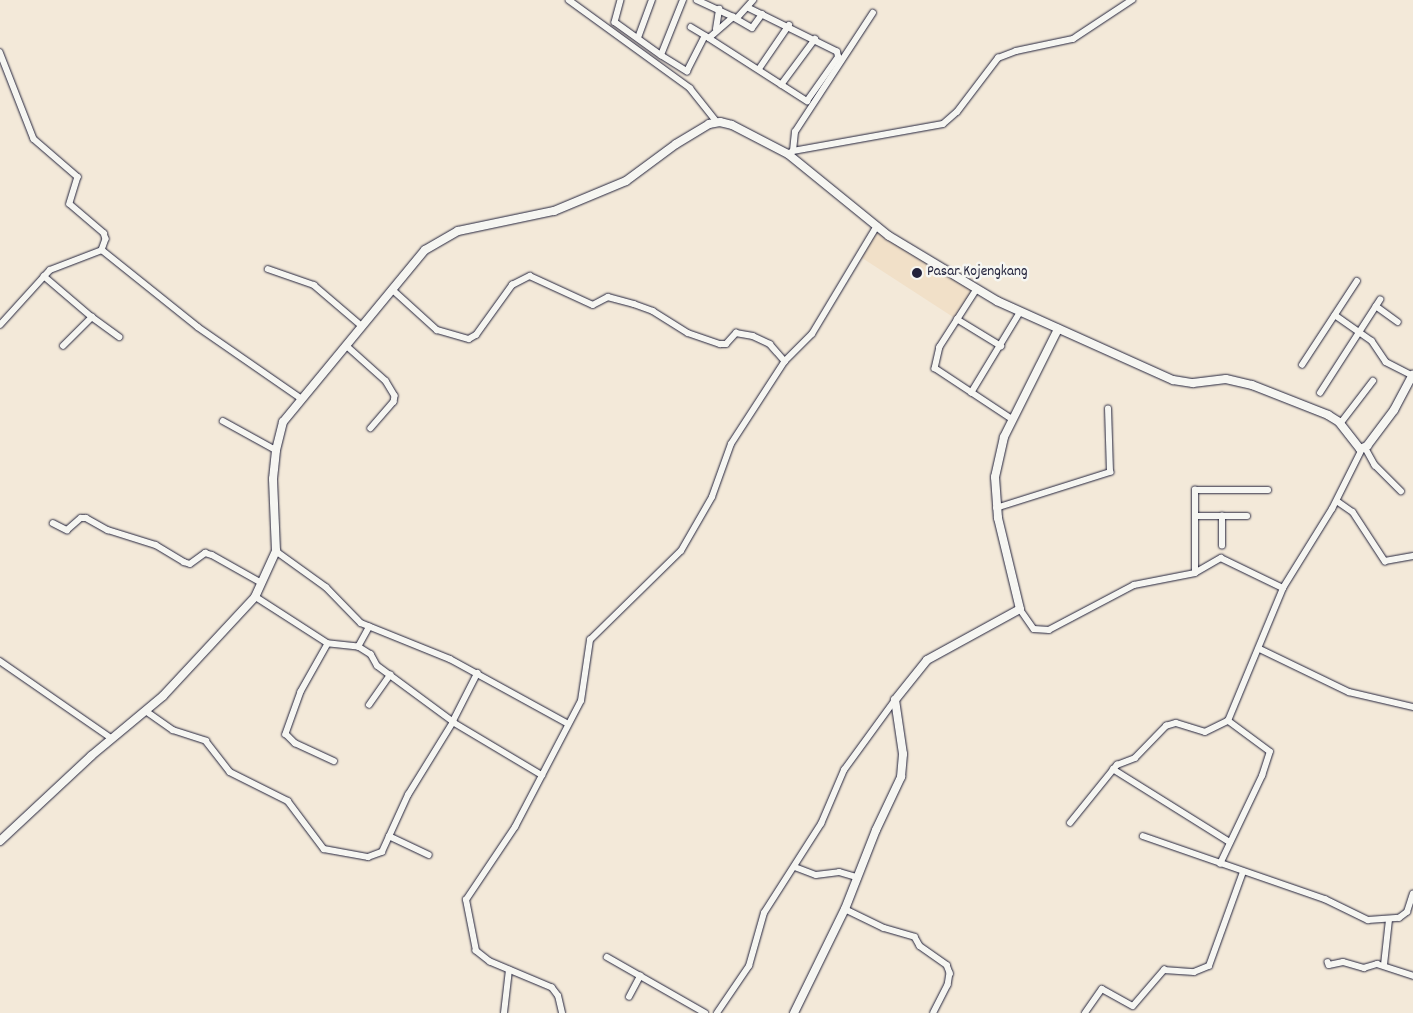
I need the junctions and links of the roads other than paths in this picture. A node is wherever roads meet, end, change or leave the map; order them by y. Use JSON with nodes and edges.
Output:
{"nodes":[{"id":1,"x":569,"y":0,"type":"edge"},
{"id":2,"x":621,"y":0,"type":"edge"},
{"id":3,"x":652,"y":0,"type":"edge"},
{"id":4,"x":683,"y":0,"type":"edge"},
{"id":5,"x":697,"y":0,"type":"edge"},
{"id":6,"x":753,"y":0,"type":"edge"},
{"id":7,"x":1132,"y":0,"type":"edge"},
{"id":8,"x":719,"y":8,"type":"junction"},
{"id":9,"x":748,"y":8,"type":"junction"},
{"id":10,"x":873,"y":13,"type":"dead end"},
{"id":11,"x":762,"y":14,"type":"junction"},
{"id":12,"x":735,"y":18,"type":"junction"},
{"id":13,"x":789,"y":25,"type":"junction"},
{"id":14,"x":691,"y":27,"type":"dead end"},
{"id":15,"x":716,"y":29,"type":"junction"},
{"id":16,"x":707,"y":37,"type":"junction"},
{"id":17,"x":638,"y":38,"type":"junction"},
{"id":18,"x":815,"y":39,"type":"junction"},
{"id":19,"x":0,"y":52,"type":"edge"},
{"id":20,"x":661,"y":55,"type":"junction"},
{"id":21,"x":758,"y":69,"type":"junction"},
{"id":22,"x":781,"y":85,"type":"junction"},
{"id":23,"x":718,"y":122,"type":"junction"},
{"id":24,"x":790,"y":152,"type":"junction"},
{"id":25,"x":877,"y":226,"type":"junction"},
{"id":26,"x":102,"y":250,"type":"junction"},
{"id":27,"x":268,"y":270,"type":"dead end"},
{"id":28,"x":44,"y":276,"type":"junction"},
{"id":29,"x":1357,"y":281,"type":"dead end"},
{"id":30,"x":392,"y":289,"type":"junction"},
{"id":31,"x":976,"y":291,"type":"junction"},
{"id":32,"x":1380,"y":300,"type":"dead end"},
{"id":33,"x":1376,"y":306,"type":"junction"},
{"id":34,"x":1020,"y":312,"type":"junction"},
{"id":35,"x":1335,"y":315,"type":"junction"},
{"id":36,"x":92,"y":318,"type":"junction"},
{"id":37,"x":957,"y":319,"type":"junction"},
{"id":38,"x":1398,"y":322,"type":"dead end"},
{"id":39,"x":0,"y":325,"type":"edge"},
{"id":40,"x":362,"y":326,"type":"junction"},
{"id":41,"x":1058,"y":329,"type":"junction"},
{"id":42,"x":1360,"y":331,"type":"junction"},
{"id":43,"x":120,"y":337,"type":"dead end"},
{"id":44,"x":63,"y":346,"type":"dead end"},
{"id":45,"x":347,"y":346,"type":"junction"},
{"id":46,"x":1001,"y":346,"type":"junction"},
{"id":47,"x":786,"y":361,"type":"junction"},
{"id":48,"x":1302,"y":365,"type":"dead end"},
{"id":49,"x":1413,"y":376,"type":"edge"},
{"id":50,"x":1373,"y":381,"type":"dead end"},
{"id":51,"x":971,"y":393,"type":"junction"},
{"id":52,"x":1320,"y":393,"type":"dead end"},
{"id":53,"x":302,"y":399,"type":"junction"},
{"id":54,"x":1108,"y":409,"type":"dead end"},
{"id":55,"x":1012,"y":419,"type":"junction"},
{"id":56,"x":222,"y":421,"type":"dead end"},
{"id":57,"x":1340,"y":424,"type":"junction"},
{"id":58,"x":372,"y":428,"type":"dead end"},
{"id":59,"x":1363,"y":448,"type":"junction"},
{"id":60,"x":276,"y":450,"type":"junction"},
{"id":61,"x":1268,"y":490,"type":"dead end"},
{"id":62,"x":1401,"y":491,"type":"dead end"},
{"id":63,"x":1336,"y":501,"type":"junction"},
{"id":64,"x":996,"y":508,"type":"junction"},
{"id":65,"x":1195,"y":516,"type":"junction"},
{"id":66,"x":1222,"y":516,"type":"junction"},
{"id":67,"x":1247,"y":516,"type":"dead end"},
{"id":68,"x":53,"y":524,"type":"dead end"},
{"id":69,"x":1222,"y":546,"type":"dead end"},
{"id":70,"x":276,"y":551,"type":"junction"},
{"id":71,"x":1413,"y":556,"type":"edge"},
{"id":72,"x":1195,"y":573,"type":"junction"},
{"id":73,"x":262,"y":583,"type":"junction"},
{"id":74,"x":1283,"y":588,"type":"junction"},
{"id":75,"x":255,"y":597,"type":"junction"},
{"id":76,"x":1020,"y":609,"type":"junction"},
{"id":77,"x":369,"y":626,"type":"junction"},
{"id":78,"x":328,"y":644,"type":"junction"},
{"id":79,"x":358,"y":647,"type":"junction"},
{"id":80,"x":1260,"y":648,"type":"junction"},
{"id":81,"x":0,"y":661,"type":"edge"},
{"id":82,"x":478,"y":673,"type":"junction"},
{"id":83,"x":390,"y":675,"type":"junction"},
{"id":84,"x":894,"y":700,"type":"junction"},
{"id":85,"x":369,"y":704,"type":"dead end"},
{"id":86,"x":1413,"y":708,"type":"edge"},
{"id":87,"x":146,"y":711,"type":"junction"},
{"id":88,"x":1228,"y":721,"type":"junction"},
{"id":89,"x":453,"y":722,"type":"junction"},
{"id":90,"x":567,"y":723,"type":"junction"},
{"id":91,"x":111,"y":738,"type":"junction"},
{"id":92,"x":334,"y":761,"type":"dead end"},
{"id":93,"x":1113,"y":769,"type":"junction"},
{"id":94,"x":542,"y":775,"type":"junction"},
{"id":95,"x":1070,"y":823,"type":"dead end"},
{"id":96,"x":390,"y":836,"type":"junction"},
{"id":97,"x":1143,"y":836,"type":"dead end"},
{"id":98,"x":0,"y":841,"type":"edge"},
{"id":99,"x":1230,"y":842,"type":"junction"},
{"id":100,"x":429,"y":855,"type":"dead end"},
{"id":101,"x":1220,"y":864,"type":"junction"},
{"id":102,"x":795,"y":866,"type":"junction"},
{"id":103,"x":1243,"y":872,"type":"junction"},
{"id":104,"x":857,"y":877,"type":"junction"},
{"id":105,"x":1413,"y":894,"type":"edge"},
{"id":106,"x":845,"y":909,"type":"junction"},
{"id":107,"x":1389,"y":920,"type":"junction"},
{"id":108,"x":607,"y":957,"type":"dead end"},
{"id":109,"x":1328,"y":962,"type":"dead end"},
{"id":110,"x":1384,"y":965,"type":"junction"},
{"id":111,"x":510,"y":970,"type":"junction"},
{"id":112,"x":640,"y":976,"type":"junction"},
{"id":113,"x":1413,"y":976,"type":"edge"},
{"id":114,"x":629,"y":997,"type":"dead end"},
{"id":115,"x":504,"y":1013,"type":"edge"},
{"id":116,"x":562,"y":1013,"type":"edge"},
{"id":117,"x":706,"y":1013,"type":"edge"},
{"id":118,"x":717,"y":1013,"type":"edge"},
{"id":119,"x":794,"y":1013,"type":"edge"},
{"id":120,"x":934,"y":1013,"type":"edge"},
{"id":121,"x":1085,"y":1013,"type":"edge"}],
"edges":[{"from":1,"to":23,"type":"street"},
{"from":2,"to":17,"type":"street"},
{"from":3,"to":17,"type":"street"},
{"from":4,"to":20,"type":"street"},
{"from":5,"to":8,"type":"street"},
{"from":6,"to":9,"type":"street"},
{"from":7,"to":24,"type":"street"},
{"from":8,"to":12,"type":"street"},
{"from":8,"to":15,"type":"street"},
{"from":9,"to":11,"type":"street"},
{"from":9,"to":12,"type":"street"},
{"from":10,"to":24,"type":"street"},
{"from":11,"to":12,"type":"street"},
{"from":11,"to":13,"type":"street"},
{"from":12,"to":15,"type":"street"},
{"from":13,"to":18,"type":"street"},
{"from":13,"to":21,"type":"street"},
{"from":14,"to":16,"type":"street"},
{"from":15,"to":16,"type":"street"},
{"from":16,"to":20,"type":"street"},
{"from":16,"to":21,"type":"street"},
{"from":17,"to":20,"type":"street"},
{"from":18,"to":22,"type":"street"},
{"from":18,"to":22,"type":"street"},
{"from":19,"to":26,"type":"street"},
{"from":21,"to":22,"type":"street"},
{"from":23,"to":24,"type":"street"},
{"from":23,"to":30,"type":"street"},
{"from":24,"to":25,"type":"street"},
{"from":25,"to":31,"type":"street"},
{"from":25,"to":47,"type":"street"},
{"from":26,"to":28,"type":"street"},
{"from":26,"to":53,"type":"street"},
{"from":27,"to":40,"type":"street"},
{"from":28,"to":36,"type":"street"},
{"from":28,"to":39,"type":"street"},
{"from":29,"to":35,"type":"street"},
{"from":30,"to":40,"type":"street"},
{"from":30,"to":47,"type":"street"},
{"from":31,"to":34,"type":"street"},
{"from":31,"to":37,"type":"street"},
{"from":32,"to":33,"type":"street"},
{"from":33,"to":38,"type":"street"},
{"from":33,"to":42,"type":"street"},
{"from":34,"to":41,"type":"street"},
{"from":34,"to":46,"type":"street"},
{"from":35,"to":42,"type":"street"},
{"from":35,"to":48,"type":"street"},
{"from":36,"to":43,"type":"street"},
{"from":36,"to":44,"type":"street"},
{"from":37,"to":46,"type":"street"},
{"from":37,"to":51,"type":"street"},
{"from":40,"to":45,"type":"street"},
{"from":41,"to":55,"type":"street"},
{"from":41,"to":57,"type":"street"},
{"from":42,"to":49,"type":"street"},
{"from":42,"to":52,"type":"street"},
{"from":45,"to":53,"type":"street"},
{"from":45,"to":58,"type":"street"},
{"from":46,"to":51,"type":"street"},
{"from":47,"to":90,"type":"street"},
{"from":49,"to":59,"type":"street"},
{"from":50,"to":57,"type":"street"},
{"from":51,"to":55,"type":"street"},
{"from":53,"to":60,"type":"street"},
{"from":54,"to":64,"type":"street"},
{"from":55,"to":64,"type":"street"},
{"from":56,"to":60,"type":"street"},
{"from":57,"to":59,"type":"street"},
{"from":59,"to":62,"type":"street"},
{"from":59,"to":63,"type":"street"},
{"from":60,"to":70,"type":"street"},
{"from":61,"to":65,"type":"street"},
{"from":63,"to":71,"type":"street"},
{"from":63,"to":74,"type":"street"},
{"from":64,"to":76,"type":"street"},
{"from":65,"to":66,"type":"street"},
{"from":65,"to":72,"type":"street"},
{"from":66,"to":67,"type":"street"},
{"from":66,"to":69,"type":"street"},
{"from":68,"to":73,"type":"street"},
{"from":70,"to":73,"type":"street"},
{"from":70,"to":77,"type":"street"},
{"from":72,"to":74,"type":"street"},
{"from":72,"to":76,"type":"street"},
{"from":73,"to":75,"type":"street"},
{"from":74,"to":80,"type":"street"},
{"from":75,"to":78,"type":"street"},
{"from":75,"to":87,"type":"street"},
{"from":76,"to":84,"type":"street"},
{"from":77,"to":79,"type":"street"},
{"from":77,"to":82,"type":"street"},
{"from":78,"to":79,"type":"street"},
{"from":78,"to":92,"type":"street"},
{"from":79,"to":83,"type":"street"},
{"from":80,"to":86,"type":"street"},
{"from":80,"to":88,"type":"street"},
{"from":81,"to":91,"type":"street"},
{"from":82,"to":89,"type":"street"},
{"from":82,"to":90,"type":"street"},
{"from":83,"to":85,"type":"street"},
{"from":83,"to":89,"type":"street"},
{"from":84,"to":102,"type":"street"},
{"from":84,"to":104,"type":"street"},
{"from":87,"to":91,"type":"street"},
{"from":87,"to":96,"type":"street"},
{"from":88,"to":93,"type":"street"},
{"from":88,"to":99,"type":"street"},
{"from":89,"to":94,"type":"street"},
{"from":89,"to":96,"type":"street"},
{"from":90,"to":94,"type":"street"},
{"from":91,"to":98,"type":"street"},
{"from":93,"to":95,"type":"street"},
{"from":93,"to":99,"type":"street"},
{"from":94,"to":111,"type":"street"},
{"from":96,"to":100,"type":"street"},
{"from":97,"to":101,"type":"street"},
{"from":99,"to":101,"type":"street"},
{"from":101,"to":103,"type":"street"},
{"from":102,"to":104,"type":"street"},
{"from":102,"to":118,"type":"street"},
{"from":103,"to":107,"type":"street"},
{"from":103,"to":121,"type":"street"},
{"from":104,"to":106,"type":"street"},
{"from":105,"to":107,"type":"street"},
{"from":106,"to":119,"type":"street"},
{"from":106,"to":120,"type":"street"},
{"from":107,"to":110,"type":"street"},
{"from":108,"to":112,"type":"street"},
{"from":109,"to":110,"type":"street"},
{"from":110,"to":113,"type":"street"},
{"from":111,"to":115,"type":"street"},
{"from":111,"to":116,"type":"street"},
{"from":112,"to":114,"type":"street"},
{"from":112,"to":117,"type":"street"}]}
